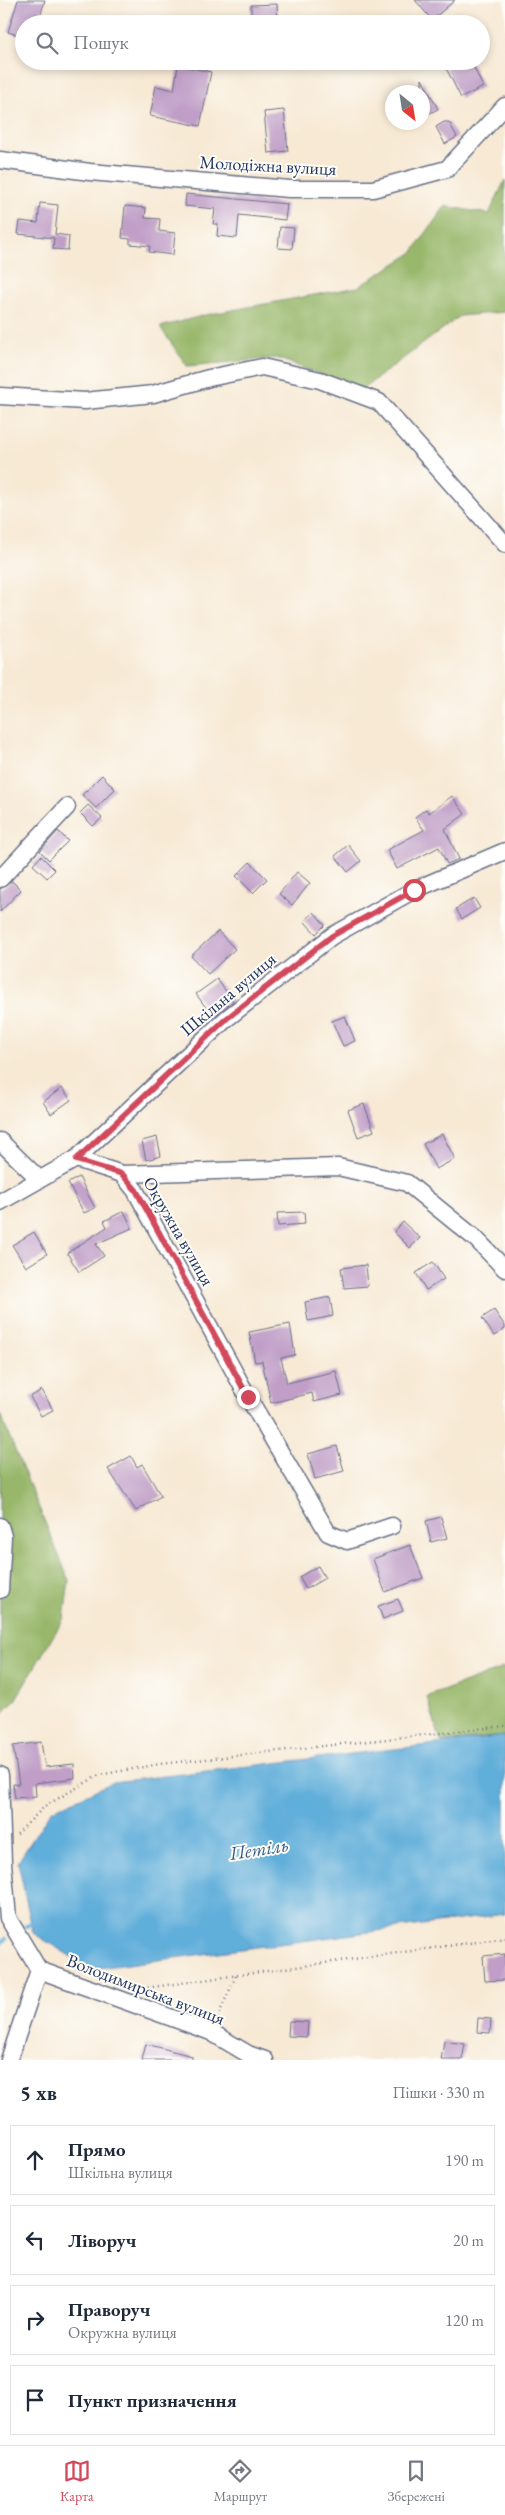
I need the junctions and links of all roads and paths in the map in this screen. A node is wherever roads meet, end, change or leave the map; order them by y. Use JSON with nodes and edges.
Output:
{"nodes":[{"id":1,"x":505,"y":106,"type":"edge"},
{"id":2,"x":0,"y":160,"type":"edge"},
{"id":3,"x":0,"y":396,"type":"edge"},
{"id":4,"x":505,"y":544,"type":"edge"},
{"id":5,"x":67,"y":807,"type":"dead end"},
{"id":6,"x":505,"y":851,"type":"edge"},
{"id":7,"x":0,"y":879,"type":"edge"},
{"id":8,"x":0,"y":1141,"type":"edge"},
{"id":9,"x":76,"y":1160,"type":"junction"},
{"id":10,"x":122,"y":1174,"type":"junction"},
{"id":11,"x":39,"y":1179,"type":"junction"},
{"id":12,"x":0,"y":1202,"type":"edge"},
{"id":13,"x":505,"y":1269,"type":"edge"},
{"id":14,"x":0,"y":1526,"type":"edge"},
{"id":15,"x":392,"y":1526,"type":"dead end"},
{"id":16,"x":0,"y":1590,"type":"edge"},
{"id":17,"x":505,"y":1726,"type":"edge"},
{"id":18,"x":0,"y":1775,"type":"edge"},
{"id":19,"x":3,"y":1849,"type":"junction"},
{"id":20,"x":505,"y":1938,"type":"edge"},
{"id":21,"x":39,"y":1970,"type":"junction"},
{"id":22,"x":236,"y":1976,"type":"junction"},
{"id":23,"x":110,"y":1996,"type":"junction"},
{"id":24,"x":211,"y":2032,"type":"junction"},
{"id":25,"x":9,"y":2060,"type":"edge"},
{"id":26,"x":265,"y":2060,"type":"edge"}],
"edges":[{"from":1,"to":2,"type":"street","name":"Молодіжна вулиця"},
{"from":3,"to":4,"type":"street"},
{"from":5,"to":7,"type":"street"},
{"from":6,"to":9,"type":"street","name":"Шкільна вулиця"},
{"from":8,"to":11,"type":"street"},
{"from":9,"to":10,"type":"street"},
{"from":9,"to":11,"type":"street","name":"Шкільна вулиця"},
{"from":10,"to":13,"type":"street","name":"Окружна вулиця"},
{"from":10,"to":15,"type":"street","name":"Окружна вулиця"},
{"from":11,"to":12,"type":"street","name":"Шкільна вулиця"},
{"from":14,"to":16,"type":"street"},
{"from":17,"to":19,"type":"path"},
{"from":18,"to":19,"type":"street"},
{"from":19,"to":21,"type":"street"},
{"from":20,"to":22,"type":"path"},
{"from":21,"to":23,"type":"street","name":"Володимирська вулиця"},
{"from":21,"to":25,"type":"street"},
{"from":22,"to":23,"type":"path"},
{"from":22,"to":24,"type":"path"},
{"from":23,"to":24,"type":"street","name":"Володимирська вулиця"},
{"from":24,"to":26,"type":"street","name":"Володимирська вулиця"}]}
